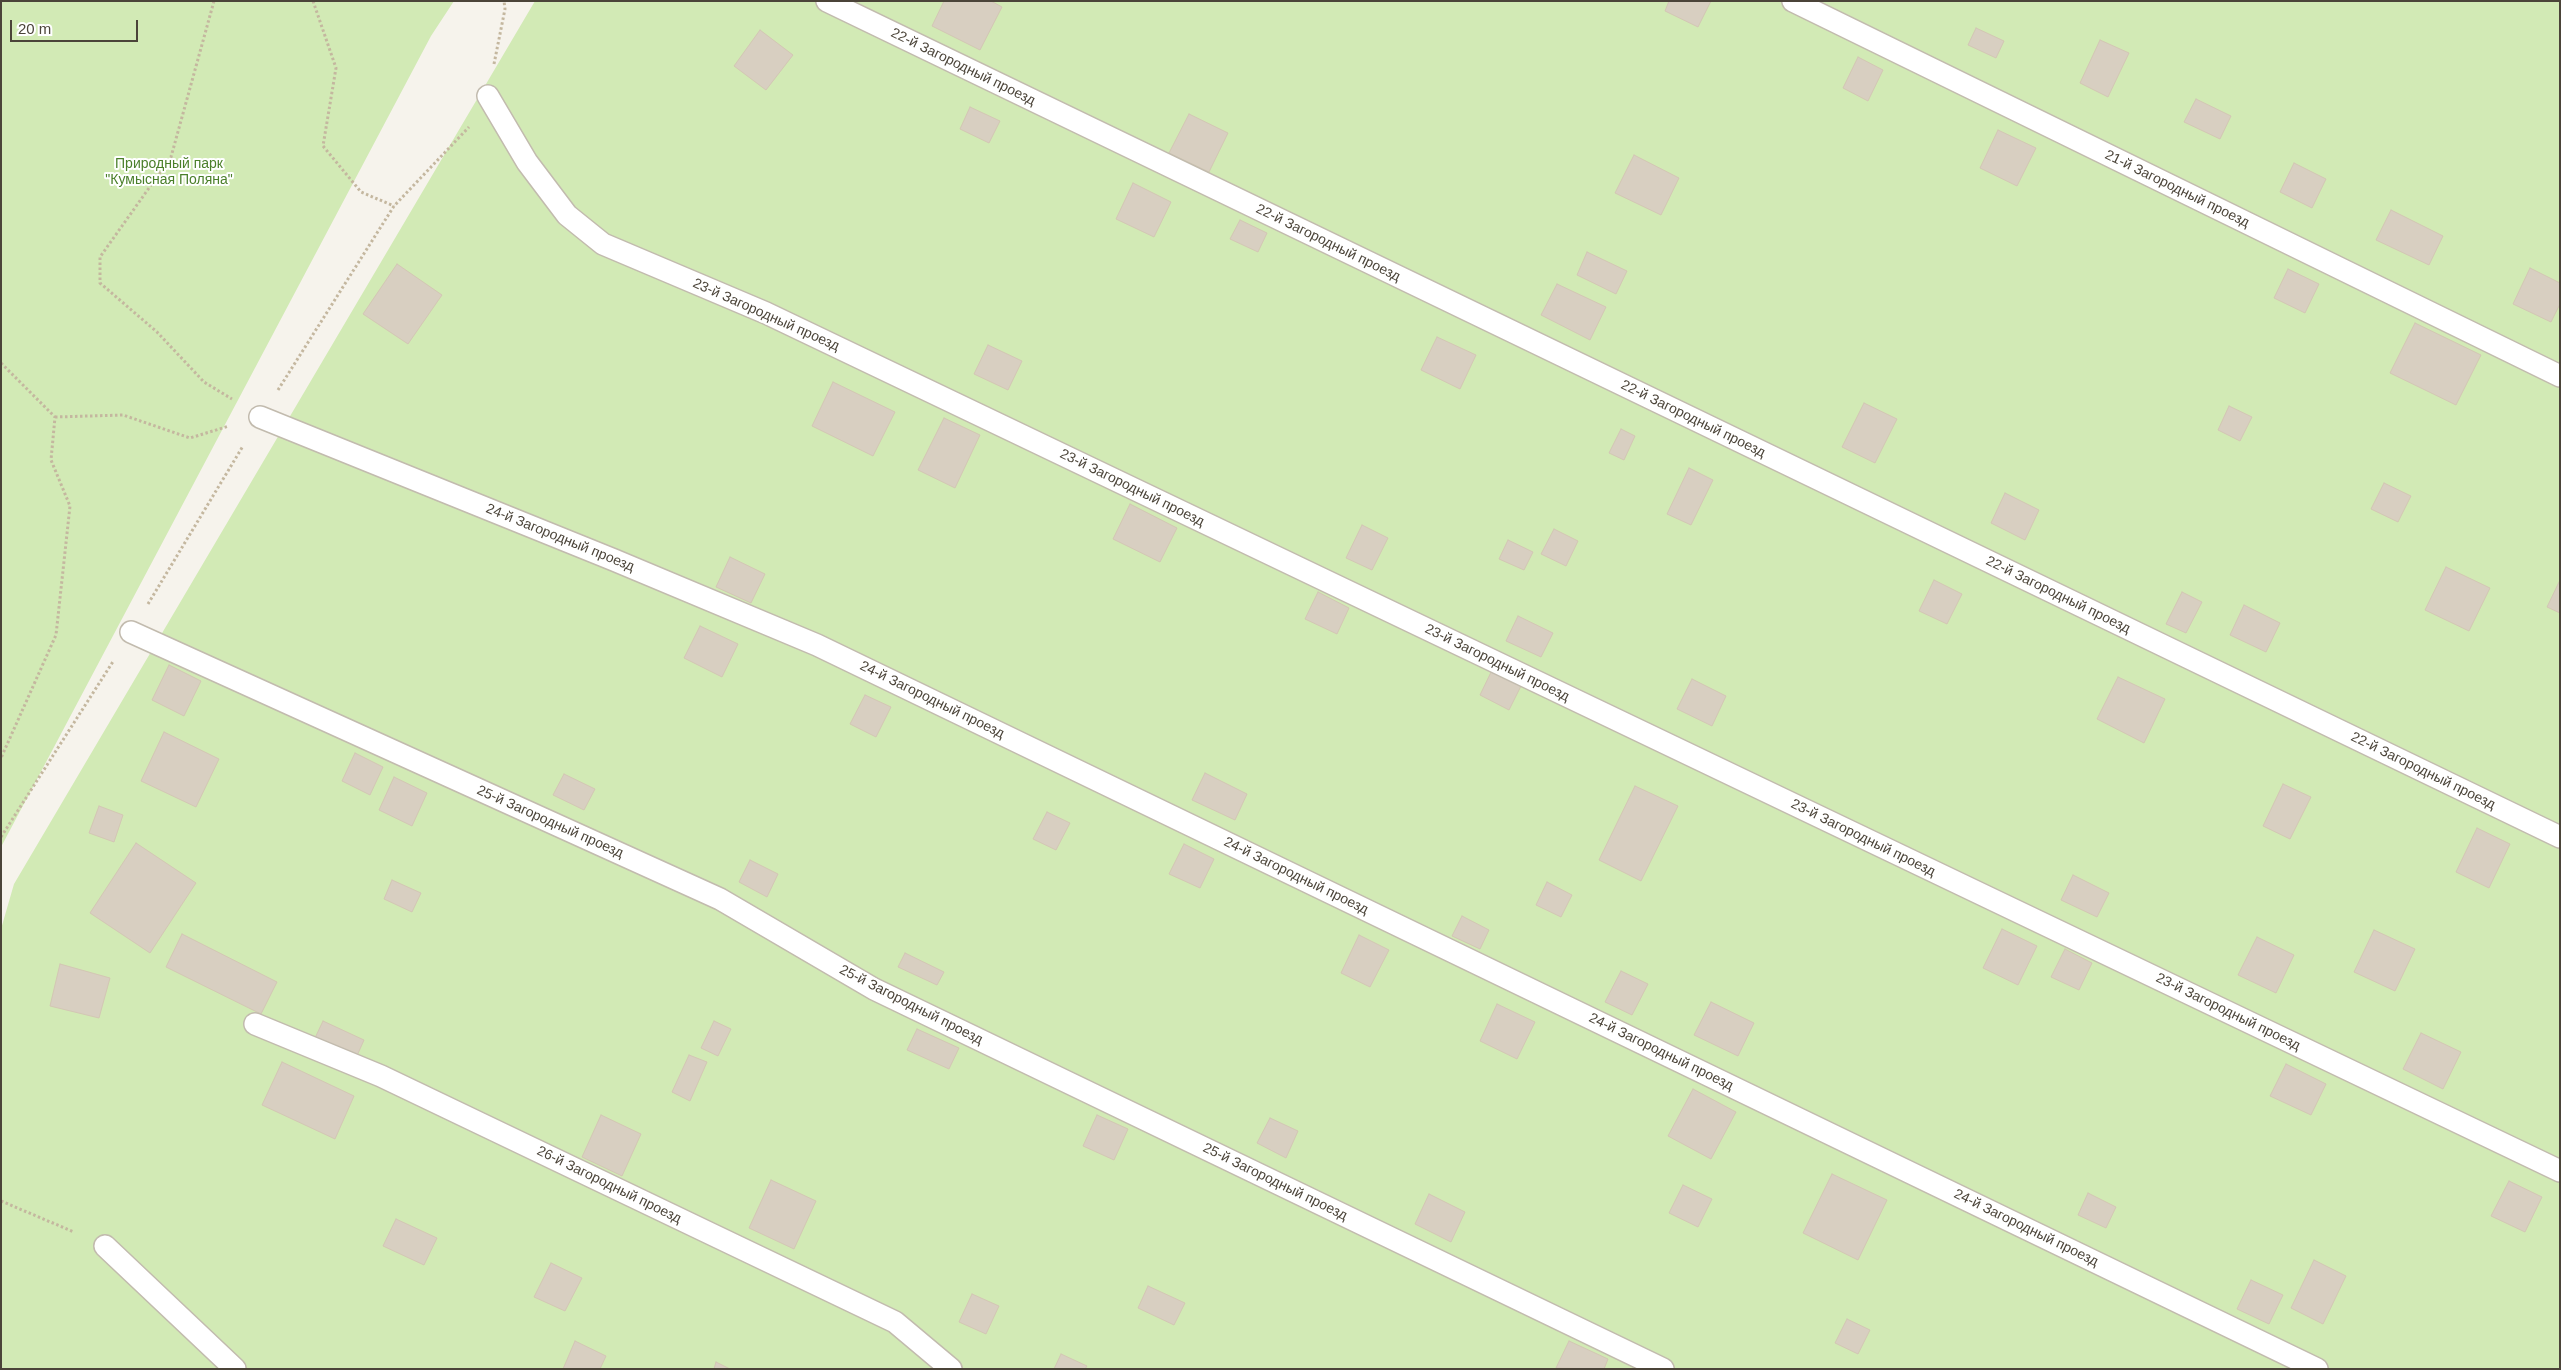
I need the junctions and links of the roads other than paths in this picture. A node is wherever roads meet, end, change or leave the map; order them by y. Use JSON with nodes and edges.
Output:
{"nodes":[{"id":1,"x":826,"y":1,"type":"edge"},
{"id":2,"x":1793,"y":1,"type":"edge"},
{"id":3,"x":488,"y":96,"type":"road end"},
{"id":4,"x":2560,"y":376,"type":"edge"},
{"id":5,"x":260,"y":417,"type":"road end"},
{"id":6,"x":131,"y":632,"type":"road end"},
{"id":7,"x":2560,"y":837,"type":"edge"},
{"id":8,"x":255,"y":1024,"type":"dead end"},
{"id":9,"x":2560,"y":1171,"type":"edge"},
{"id":10,"x":106,"y":1246,"type":"road end"},
{"id":11,"x":235,"y":1369,"type":"edge"},
{"id":12,"x":951,"y":1369,"type":"edge"},
{"id":13,"x":1663,"y":1369,"type":"edge"},
{"id":14,"x":2318,"y":1369,"type":"edge"}],
"edges":[{"from":1,"to":7,"type":"lane","name":"22-й Загородный проезд"},
{"from":2,"to":4,"type":"lane","name":"21-й Загородный проезд"},
{"from":3,"to":9,"type":"lane","name":"23-й Загородный проезд"},
{"from":5,"to":14,"type":"lane","name":"24-й Загородный проезд"},
{"from":6,"to":13,"type":"lane","name":"25-й Загородный проезд"},
{"from":8,"to":12,"type":"lane","name":"26-й Загородный проезд"},
{"from":10,"to":11,"type":"lane"}]}
